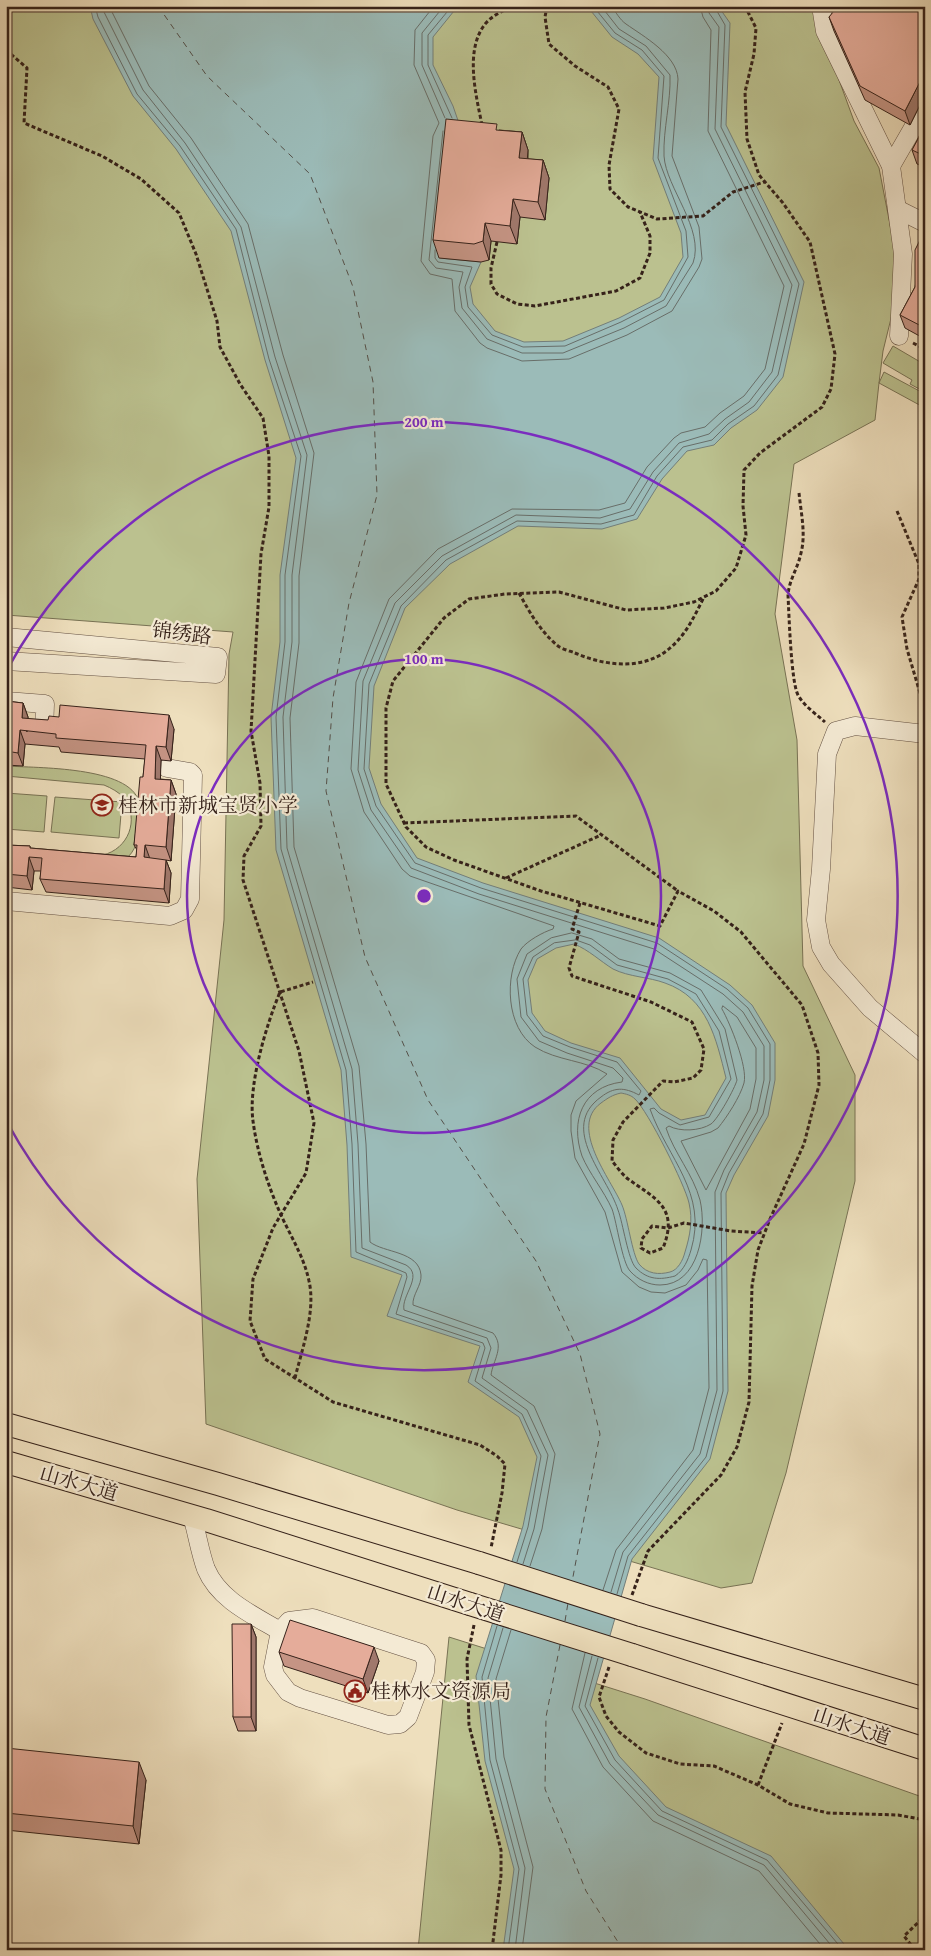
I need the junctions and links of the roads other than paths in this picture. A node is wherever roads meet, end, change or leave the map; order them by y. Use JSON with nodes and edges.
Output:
{"nodes":[{"id":1,"x":821,"y":6,"type":"edge"},
{"id":2,"x":925,"y":107,"type":"edge"},
{"id":3,"x":891,"y":166,"type":"junction"},
{"id":4,"x":897,"y":209,"type":"junction"},
{"id":5,"x":925,"y":223,"type":"edge"},
{"id":6,"x":899,"y":336,"type":"dead end"},
{"id":7,"x":6,"y":637,"type":"edge"},
{"id":8,"x":6,"y":661,"type":"edge"},
{"id":9,"x":6,"y":701,"type":"edge"},
{"id":10,"x":44,"y":731,"type":"edge"},
{"id":11,"x":925,"y":734,"type":"edge"},
{"id":12,"x":167,"y":768,"type":"dead end"},
{"id":13,"x":6,"y":901,"type":"edge"},
{"id":14,"x":925,"y":1054,"type":"edge"},
{"id":15,"x":6,"y":1424,"type":"edge"},
{"id":16,"x":6,"y":1462,"type":"edge"},
{"id":17,"x":192,"y":1516,"type":"junction"},
{"id":18,"x":280,"y":1631,"type":"junction"},
{"id":19,"x":925,"y":1699,"type":"edge"},
{"id":20,"x":925,"y":1749,"type":"edge"}],
"edges":[{"from":1,"to":3,"type":"street"},
{"from":2,"to":3,"type":"street"},
{"from":3,"to":4,"type":"street"},
{"from":4,"to":5,"type":"street"},
{"from":4,"to":6,"type":"street"},
{"from":7,"to":8,"type":"street","name":"锦绣路"},
{"from":9,"to":10,"type":"street"},
{"from":11,"to":14,"type":"street"},
{"from":12,"to":13,"type":"street"},
{"from":15,"to":19,"type":"main road","name":"山水大道","bridge":true},
{"from":16,"to":17,"type":"main road","name":"山水大道"},
{"from":17,"to":18,"type":"street"},
{"from":17,"to":20,"type":"main road","name":"山水大道","bridge":true},
{"from":18,"to":18,"type":"street"}]}
